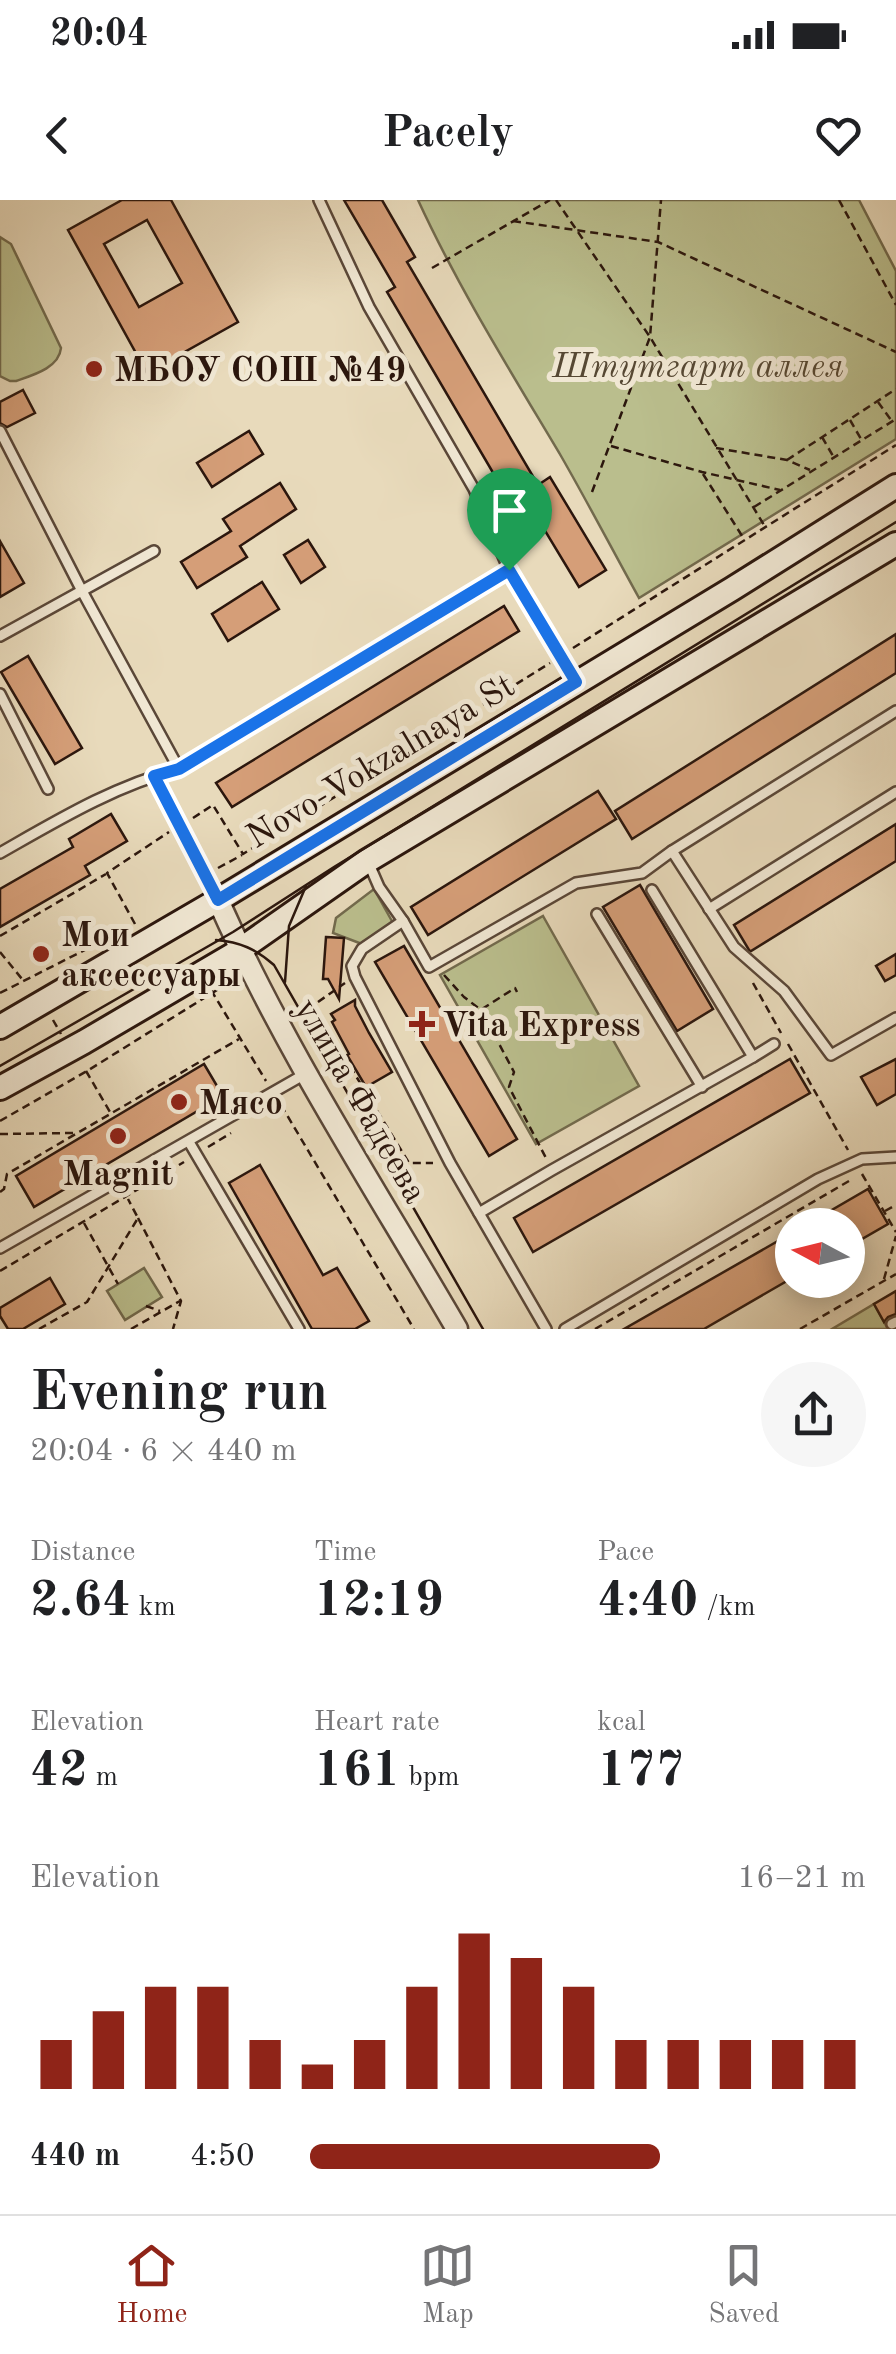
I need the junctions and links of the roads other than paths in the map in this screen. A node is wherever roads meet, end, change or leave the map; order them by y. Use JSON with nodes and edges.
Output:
{"nodes":[{"id":1,"x":319,"y":200,"type":"edge"},
{"id":2,"x":0,"y":430,"type":"edge"},
{"id":3,"x":896,"y":486,"type":"edge"},
{"id":4,"x":896,"y":544,"type":"edge"},
{"id":5,"x":154,"y":551,"type":"dead end"},
{"id":6,"x":509,"y":570,"type":"junction"},
{"id":7,"x":82,"y":591,"type":"junction"},
{"id":8,"x":0,"y":636,"type":"edge"},
{"id":9,"x":576,"y":682,"type":"junction"},
{"id":10,"x":0,"y":694,"type":"edge"},
{"id":11,"x":896,"y":711,"type":"edge"},
{"id":12,"x":179,"y":769,"type":"junction"},
{"id":13,"x":154,"y":776,"type":"junction"},
{"id":14,"x":48,"y":789,"type":"dead end"},
{"id":15,"x":896,"y":792,"type":"edge"},
{"id":16,"x":672,"y":851,"type":"junction"},
{"id":17,"x":0,"y":853,"type":"edge"},
{"id":18,"x":367,"y":861,"type":"junction"},
{"id":19,"x":652,"y":890,"type":"dead end"},
{"id":20,"x":218,"y":900,"type":"junction"},
{"id":21,"x":709,"y":909,"type":"junction"},
{"id":22,"x":597,"y":914,"type":"dead end"},
{"id":23,"x":403,"y":921,"type":"junction"},
{"id":24,"x":240,"y":950,"type":"junction"},
{"id":25,"x":896,"y":1018,"type":"edge"},
{"id":26,"x":0,"y":1027,"type":"edge"},
{"id":27,"x":774,"y":1044,"type":"dead end"},
{"id":28,"x":753,"y":1057,"type":"junction"},
{"id":29,"x":307,"y":1073,"type":"junction"},
{"id":30,"x":702,"y":1087,"type":"junction"},
{"id":31,"x":0,"y":1088,"type":"edge"},
{"id":32,"x":188,"y":1142,"type":"junction"},
{"id":33,"x":896,"y":1157,"type":"edge"},
{"id":34,"x":479,"y":1213,"type":"junction"},
{"id":35,"x":0,"y":1248,"type":"edge"},
{"id":36,"x":299,"y":1329,"type":"edge"},
{"id":37,"x":457,"y":1329,"type":"edge"},
{"id":38,"x":546,"y":1329,"type":"edge"},
{"id":39,"x":565,"y":1329,"type":"edge"}],
"edges":[{"from":1,"to":6,"type":"lane"},
{"from":2,"to":7,"type":"lane"},
{"from":3,"to":9,"type":"main road","name":"Novo-Vokzalnaya St"},
{"from":4,"to":18,"type":"main road"},
{"from":5,"to":7,"type":"lane"},
{"from":6,"to":9,"type":"lane"},
{"from":6,"to":12,"type":"lane"},
{"from":7,"to":8,"type":"lane"},
{"from":7,"to":12,"type":"lane"},
{"from":9,"to":20,"type":"main road","name":"Novo-Vokzalnaya St"},
{"from":10,"to":14,"type":"lane"},
{"from":11,"to":16,"type":"lane"},
{"from":12,"to":13,"type":"lane"},
{"from":13,"to":17,"type":"lane"},
{"from":13,"to":20,"type":"lane"},
{"from":15,"to":21,"type":"lane"},
{"from":16,"to":21,"type":"lane"},
{"from":16,"to":23,"type":"lane"},
{"from":18,"to":23,"type":"lane"},
{"from":18,"to":24,"type":"main road"},
{"from":19,"to":28,"type":"lane"},
{"from":20,"to":24,"type":"street","name":"улица Фадеева"},
{"from":20,"to":26,"type":"main road","name":"Novo-Vokzalnaya St"},
{"from":21,"to":25,"type":"lane"},
{"from":22,"to":30,"type":"lane"},
{"from":23,"to":34,"type":"lane"},
{"from":24,"to":29,"type":"street","name":"улица Фадеева"},
{"from":24,"to":31,"type":"main road"},
{"from":27,"to":28,"type":"lane"},
{"from":28,"to":30,"type":"lane"},
{"from":29,"to":32,"type":"lane"},
{"from":29,"to":37,"type":"street","name":"улица Фадеева"},
{"from":30,"to":34,"type":"lane"},
{"from":32,"to":35,"type":"lane"},
{"from":32,"to":36,"type":"lane"},
{"from":33,"to":39,"type":"lane"},
{"from":34,"to":38,"type":"lane"}]}
